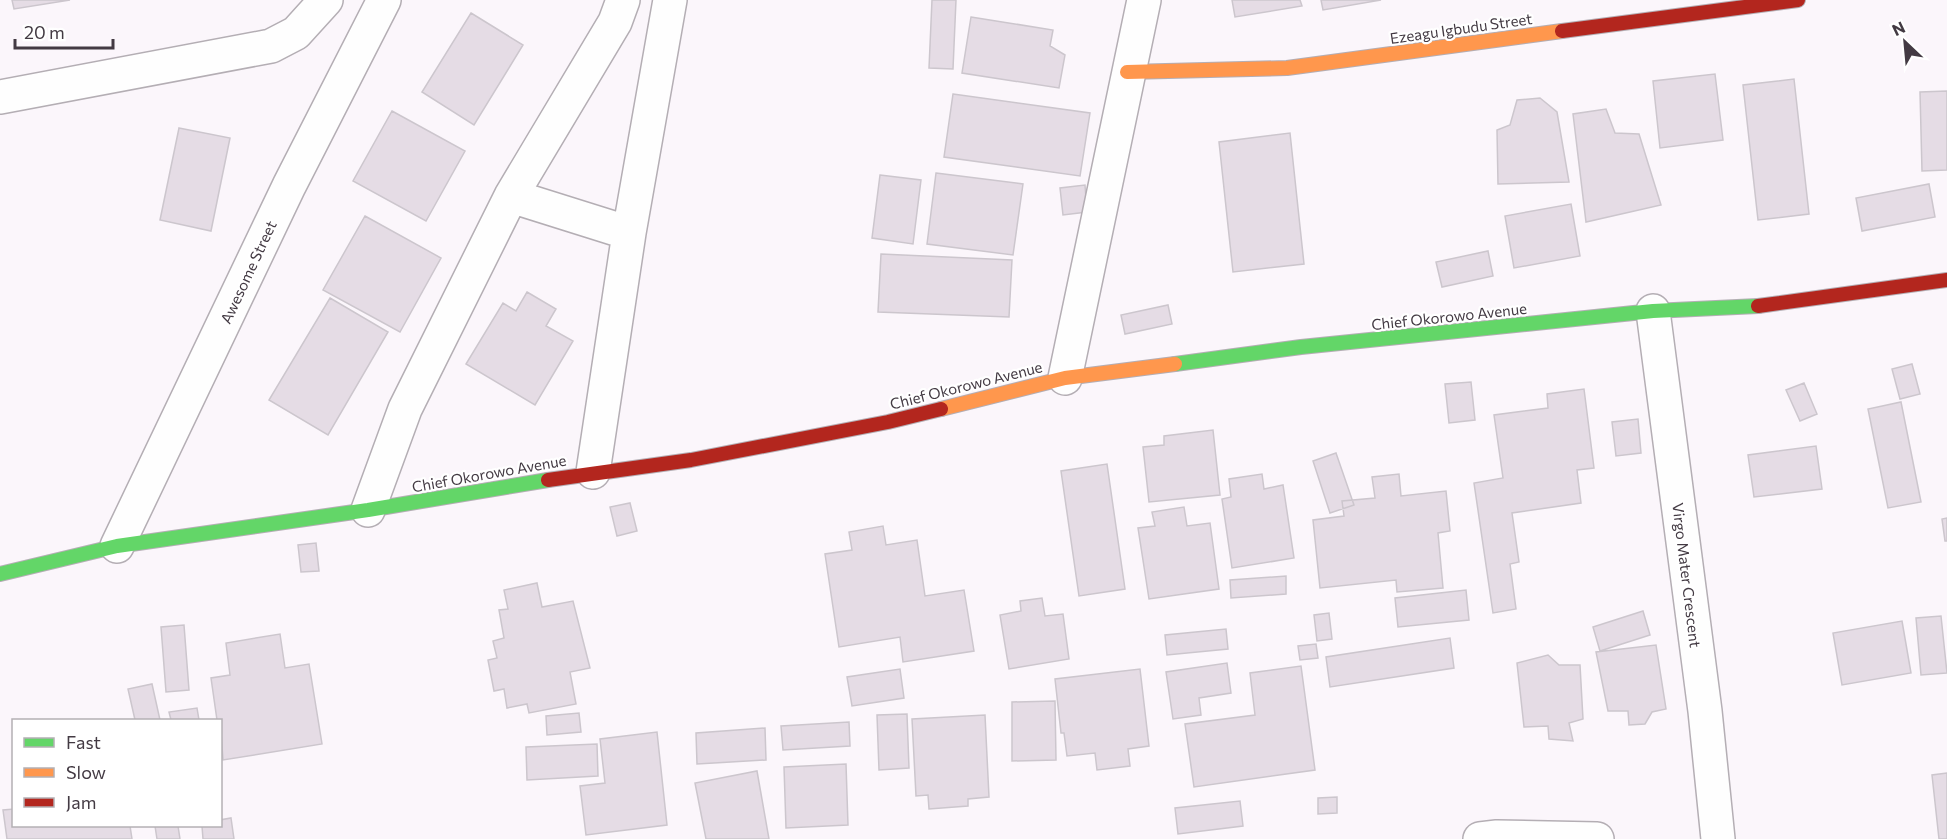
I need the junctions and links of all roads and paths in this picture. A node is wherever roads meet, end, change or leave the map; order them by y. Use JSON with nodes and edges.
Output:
{"nodes":[{"id":1,"x":326,"y":0,"type":"edge"},
{"id":2,"x":384,"y":0,"type":"edge"},
{"id":3,"x":622,"y":0,"type":"edge"},
{"id":4,"x":670,"y":0,"type":"edge"},
{"id":5,"x":1144,"y":0,"type":"edge"},
{"id":6,"x":1798,"y":0,"type":"edge"},
{"id":7,"x":1128,"y":72,"type":"junction"},
{"id":8,"x":0,"y":97,"type":"edge"},
{"id":9,"x":511,"y":196,"type":"junction"},
{"id":10,"x":628,"y":233,"type":"junction"},
{"id":11,"x":1947,"y":280,"type":"edge"},
{"id":12,"x":1653,"y":311,"type":"junction"},
{"id":13,"x":1065,"y":378,"type":"junction"},
{"id":14,"x":593,"y":472,"type":"junction"},
{"id":15,"x":368,"y":510,"type":"junction"},
{"id":16,"x":117,"y":546,"type":"junction"},
{"id":17,"x":0,"y":574,"type":"edge"},
{"id":18,"x":1480,"y":839,"type":"edge"},
{"id":19,"x":1597,"y":839,"type":"edge"},
{"id":20,"x":1718,"y":839,"type":"edge"}],
"edges":[{"from":1,"to":8,"type":"street"},
{"from":2,"to":16,"type":"street","name":"Awesome Street"},
{"from":3,"to":9,"type":"street"},
{"from":4,"to":10,"type":"street"},
{"from":5,"to":7,"type":"street"},
{"from":6,"to":7,"type":"street","name":"Ezeagu Igbudu Street"},
{"from":7,"to":13,"type":"street"},
{"from":9,"to":10,"type":"street"},
{"from":9,"to":15,"type":"street"},
{"from":10,"to":14,"type":"street"},
{"from":11,"to":12,"type":"street","name":"Chief Okorowo Avenue"},
{"from":12,"to":13,"type":"street","name":"Chief Okorowo Avenue"},
{"from":12,"to":20,"type":"street","name":"Virgo Mater Crescent"},
{"from":13,"to":14,"type":"street","name":"Chief Okorowo Avenue"},
{"from":14,"to":15,"type":"street","name":"Chief Okorowo Avenue"},
{"from":15,"to":16,"type":"street","name":"Chief Okorowo Avenue"},
{"from":16,"to":17,"type":"street","name":"Chief Okorowo Avenue"},
{"from":18,"to":19,"type":"street"}]}
